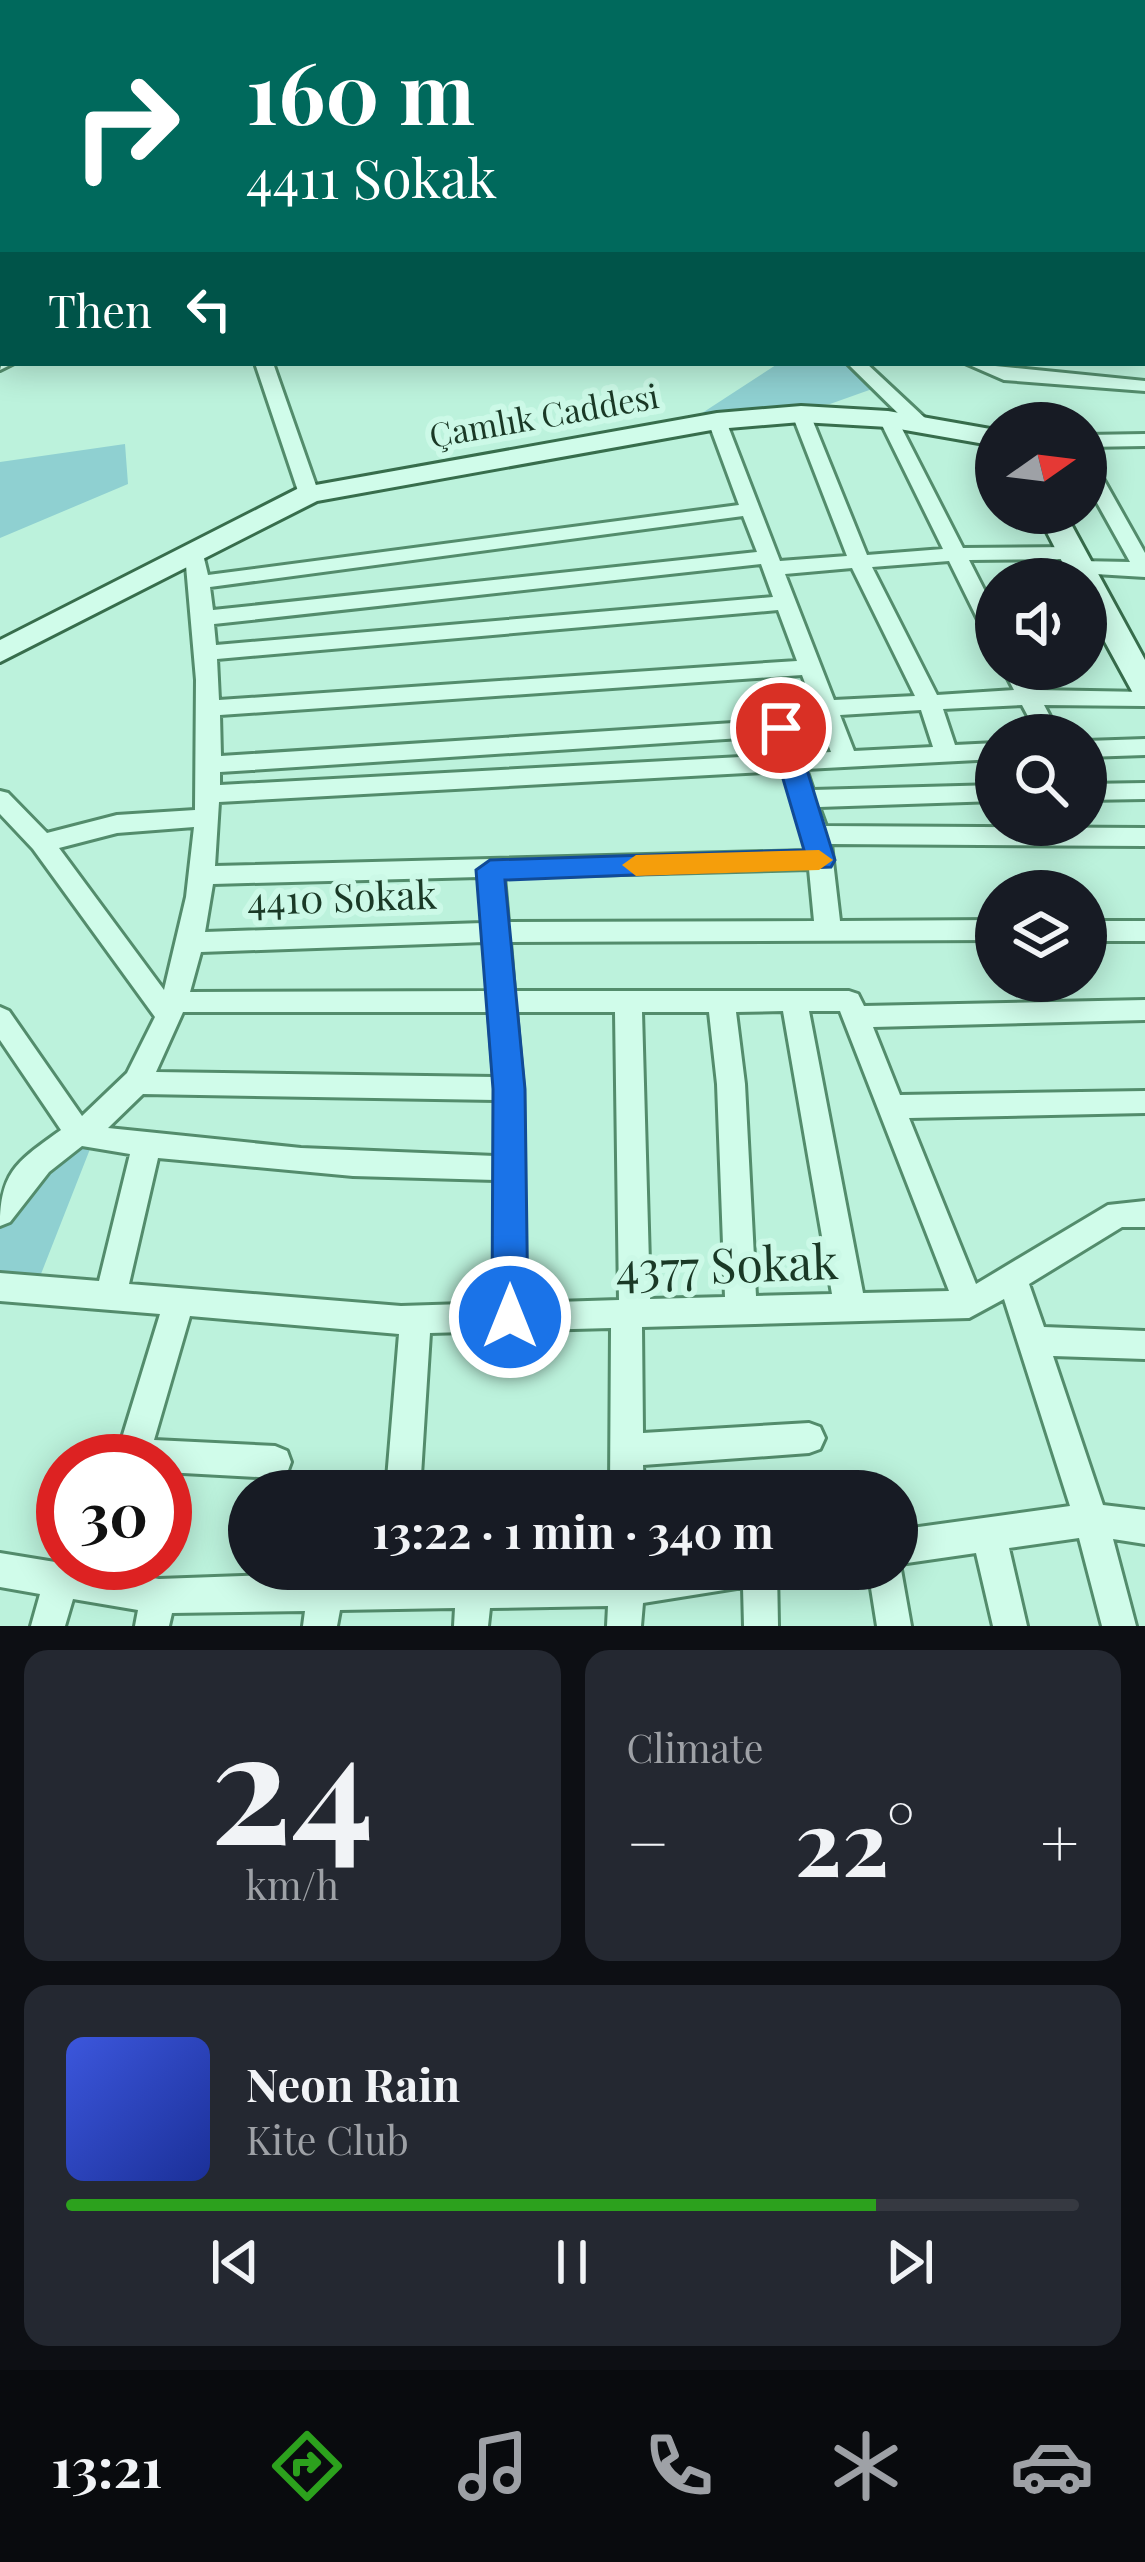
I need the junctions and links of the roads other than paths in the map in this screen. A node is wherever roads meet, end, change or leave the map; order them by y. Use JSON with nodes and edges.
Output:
{"nodes":[{"id":1,"x":265,"y":366,"type":"edge"},
{"id":2,"x":859,"y":366,"type":"edge"},
{"id":3,"x":982,"y":366,"type":"edge"},
{"id":4,"x":1145,"y":386,"type":"edge"},
{"id":5,"x":801,"y":414,"type":"junction"},
{"id":6,"x":888,"y":419,"type":"junction"},
{"id":7,"x":717,"y":421,"type":"junction"},
{"id":8,"x":920,"y":423,"type":"junction"},
{"id":9,"x":975,"y":434,"type":"edge"},
{"id":10,"x":1145,"y":440,"type":"edge"},
{"id":11,"x":1107,"y":441,"type":"edge"},
{"id":12,"x":309,"y":494,"type":"junction"},
{"id":13,"x":1107,"y":503,"type":"edge"},
{"id":14,"x":753,"y":509,"type":"junction"},
{"id":15,"x":953,"y":554,"type":"junction"},
{"id":16,"x":985,"y":558,"type":"edge"},
{"id":17,"x":858,"y":559,"type":"junction"},
{"id":18,"x":773,"y":562,"type":"junction"},
{"id":19,"x":198,"y":568,"type":"junction"},
{"id":20,"x":1107,"y":570,"type":"edge"},
{"id":21,"x":1145,"y":570,"type":"edge"},
{"id":22,"x":975,"y":595,"type":"edge"},
{"id":23,"x":786,"y":603,"type":"junction"},
{"id":24,"x":204,"y":617,"type":"junction"},
{"id":25,"x":1107,"y":619,"type":"edge"},
{"id":26,"x":0,"y":652,"type":"edge"},
{"id":27,"x":203,"y":652,"type":"junction"},
{"id":28,"x":809,"y":667,"type":"junction"},
{"id":29,"x":1145,"y":688,"type":"edge"},
{"id":30,"x":1025,"y":690,"type":"edge"},
{"id":31,"x":1029,"y":697,"type":"junction"},
{"id":32,"x":1145,"y":699,"type":"edge"},
{"id":33,"x":930,"y":703,"type":"junction"},
{"id":34,"x":830,"y":708,"type":"junction"},
{"id":35,"x":205,"y":709,"type":"junction"},
{"id":36,"x":1038,"y":714,"type":"edge"},
{"id":37,"x":1145,"y":747,"type":"edge"},
{"id":38,"x":1107,"y":748,"type":"edge"},
{"id":39,"x":975,"y":751,"type":"edge"},
{"id":40,"x":946,"y":752,"type":"junction"},
{"id":41,"x":844,"y":756,"type":"junction"},
{"id":42,"x":789,"y":760,"type":"junction"},
{"id":43,"x":206,"y":765,"type":"junction"},
{"id":44,"x":1145,"y":791,"type":"edge"},
{"id":45,"x":1107,"y":792,"type":"edge"},
{"id":46,"x":975,"y":794,"type":"edge"},
{"id":47,"x":0,"y":799,"type":"edge"},
{"id":48,"x":803,"y":799,"type":"junction"},
{"id":49,"x":205,"y":806,"type":"junction"},
{"id":50,"x":1145,"y":837,"type":"edge"},
{"id":51,"x":42,"y":843,"type":"junction"},
{"id":52,"x":819,"y":848,"type":"junction"},
{"id":53,"x":490,"y":870,"type":"junction"},
{"id":54,"x":200,"y":875,"type":"junction"},
{"id":55,"x":828,"y":929,"type":"junction"},
{"id":56,"x":975,"y":930,"type":"edge"},
{"id":57,"x":1107,"y":931,"type":"edge"},
{"id":58,"x":1145,"y":931,"type":"edge"},
{"id":59,"x":497,"y":932,"type":"junction"},
{"id":60,"x":194,"y":942,"type":"junction"},
{"id":61,"x":502,"y":1001,"type":"junction"},
{"id":62,"x":628,"y":1001,"type":"junction"},
{"id":63,"x":722,"y":1001,"type":"junction"},
{"id":64,"x":794,"y":1001,"type":"junction"},
{"id":65,"x":173,"y":1009,"type":"junction"},
{"id":66,"x":853,"y":1009,"type":"junction"},
{"id":67,"x":1145,"y":1010,"type":"edge"},
{"id":68,"x":0,"y":1018,"type":"edge"},
{"id":69,"x":136,"y":1083,"type":"junction"},
{"id":70,"x":509,"y":1089,"type":"junction"},
{"id":71,"x":1145,"y":1102,"type":"edge"},
{"id":72,"x":895,"y":1107,"type":"junction"},
{"id":73,"x":78,"y":1133,"type":"junction"},
{"id":74,"x":147,"y":1144,"type":"junction"},
{"id":75,"x":509,"y":1168,"type":"junction"},
{"id":76,"x":0,"y":1213,"type":"edge"},
{"id":77,"x":1145,"y":1214,"type":"edge"},
{"id":78,"x":1012,"y":1277,"type":"junction"},
{"id":79,"x":0,"y":1287,"type":"edge"},
{"id":80,"x":111,"y":1296,"type":"junction"},
{"id":81,"x":178,"y":1302,"type":"junction"},
{"id":82,"x":969,"y":1304,"type":"junction"},
{"id":83,"x":850,"y":1308,"type":"junction"},
{"id":84,"x":741,"y":1311,"type":"junction"},
{"id":85,"x":631,"y":1314,"type":"junction"},
{"id":86,"x":510,"y":1317,"type":"junction"},
{"id":87,"x":415,"y":1320,"type":"junction"},
{"id":88,"x":1031,"y":1341,"type":"junction"},
{"id":89,"x":1145,"y":1345,"type":"edge"},
{"id":90,"x":138,"y":1434,"type":"edge"},
{"id":91,"x":808,"y":1438,"type":"dead end"},
{"id":92,"x":627,"y":1450,"type":"junction"},
{"id":93,"x":192,"y":1460,"type":"edge"},
{"id":94,"x":275,"y":1462,"type":"dead end"},
{"id":95,"x":404,"y":1470,"type":"edge"},
{"id":96,"x":627,"y":1470,"type":"edge"},
{"id":97,"x":1091,"y":1520,"type":"junction"},
{"id":98,"x":1145,"y":1526,"type":"edge"},
{"id":99,"x":988,"y":1534,"type":"junction"},
{"id":100,"x":918,"y":1544,"type":"edge"},
{"id":101,"x":0,"y":1570,"type":"edge"},
{"id":102,"x":36,"y":1576,"type":"edge"},
{"id":103,"x":58,"y":1590,"type":"edge"},
{"id":104,"x":130,"y":1590,"type":"edge"},
{"id":105,"x":325,"y":1590,"type":"joint"},
{"id":106,"x":423,"y":1590,"type":"edge"},
{"id":107,"x":567,"y":1590,"type":"edge"},
{"id":108,"x":626,"y":1590,"type":"edge"},
{"id":109,"x":760,"y":1590,"type":"edge"},
{"id":110,"x":888,"y":1590,"type":"edge"},
{"id":111,"x":473,"y":1609,"type":"edge"},
{"id":112,"x":155,"y":1611,"type":"edge"},
{"id":113,"x":48,"y":1626,"type":"edge"},
{"id":114,"x":320,"y":1626,"type":"edge"},
{"id":115,"x":624,"y":1626,"type":"edge"},
{"id":116,"x":761,"y":1626,"type":"edge"},
{"id":117,"x":894,"y":1626,"type":"edge"},
{"id":118,"x":1010,"y":1626,"type":"edge"},
{"id":119,"x":1119,"y":1626,"type":"edge"}],
"edges":[{"from":1,"to":12,"type":"street"},
{"from":2,"to":8,"type":"street"},
{"from":3,"to":4,"type":"street"},
{"from":5,"to":6,"type":"main road","name":"Çamlık Caddesi"},
{"from":5,"to":7,"type":"main road","name":"Çamlık Caddesi"},
{"from":5,"to":17,"type":"street"},
{"from":6,"to":8,"type":"main road","name":"Çamlık Caddesi"},
{"from":6,"to":15,"type":"street"},
{"from":7,"to":12,"type":"main road","name":"Çamlık Caddesi"},
{"from":7,"to":14,"type":"street"},
{"from":8,"to":9,"type":"main road","name":"Çamlık Caddesi"},
{"from":10,"to":11,"type":"street"},
{"from":12,"to":19,"type":"main road","name":"Çamlık Caddesi"},
{"from":13,"to":21,"type":"street"},
{"from":14,"to":18,"type":"street"},
{"from":14,"to":19,"type":"street"},
{"from":15,"to":16,"type":"street"},
{"from":15,"to":17,"type":"street"},
{"from":15,"to":22,"type":"street"},
{"from":17,"to":18,"type":"street"},
{"from":17,"to":33,"type":"street"},
{"from":18,"to":23,"type":"street"},
{"from":18,"to":24,"type":"street"},
{"from":19,"to":24,"type":"street"},
{"from":19,"to":26,"type":"main road","name":"Çamlık Caddesi"},
{"from":20,"to":21,"type":"street"},
{"from":23,"to":27,"type":"street"},
{"from":23,"to":28,"type":"street"},
{"from":24,"to":27,"type":"street"},
{"from":25,"to":29,"type":"main road"},
{"from":27,"to":35,"type":"street"},
{"from":28,"to":34,"type":"street"},
{"from":28,"to":35,"type":"street"},
{"from":30,"to":31,"type":"street"},
{"from":31,"to":32,"type":"street"},
{"from":31,"to":33,"type":"street"},
{"from":31,"to":36,"type":"street"},
{"from":33,"to":34,"type":"street"},
{"from":33,"to":40,"type":"street"},
{"from":34,"to":41,"type":"street"},
{"from":35,"to":43,"type":"street"},
{"from":37,"to":38,"type":"street"},
{"from":39,"to":40,"type":"street"},
{"from":40,"to":41,"type":"street"},
{"from":41,"to":42,"type":"street"},
{"from":42,"to":43,"type":"street"},
{"from":42,"to":48,"type":"street"},
{"from":42,"to":49,"type":"street"},
{"from":43,"to":49,"type":"street"},
{"from":44,"to":45,"type":"street"},
{"from":46,"to":48,"type":"street"},
{"from":47,"to":51,"type":"street"},
{"from":48,"to":52,"type":"street"},
{"from":49,"to":51,"type":"street"},
{"from":49,"to":54,"type":"street"},
{"from":50,"to":52,"type":"street"},
{"from":51,"to":65,"type":"street"},
{"from":52,"to":53,"type":"street"},
{"from":52,"to":55,"type":"street"},
{"from":53,"to":54,"type":"street"},
{"from":53,"to":59,"type":"street"},
{"from":54,"to":60,"type":"street"},
{"from":55,"to":56,"type":"street","name":"4410 Sokak"},
{"from":55,"to":59,"type":"street","name":"4410 Sokak"},
{"from":57,"to":58,"type":"street"},
{"from":59,"to":60,"type":"street","name":"4410 Sokak"},
{"from":59,"to":61,"type":"street"},
{"from":60,"to":65,"type":"street"},
{"from":61,"to":62,"type":"street"},
{"from":61,"to":65,"type":"street"},
{"from":61,"to":70,"type":"street"},
{"from":62,"to":63,"type":"street"},
{"from":62,"to":85,"type":"street"},
{"from":63,"to":64,"type":"street"},
{"from":63,"to":84,"type":"street"},
{"from":64,"to":66,"type":"street"},
{"from":64,"to":83,"type":"street"},
{"from":65,"to":69,"type":"street"},
{"from":66,"to":67,"type":"street"},
{"from":66,"to":72,"type":"street"},
{"from":68,"to":73,"type":"street"},
{"from":69,"to":70,"type":"street"},
{"from":69,"to":73,"type":"street"},
{"from":70,"to":75,"type":"street"},
{"from":71,"to":72,"type":"street"},
{"from":72,"to":82,"type":"street"},
{"from":73,"to":74,"type":"street"},
{"from":73,"to":76,"type":"street"},
{"from":74,"to":75,"type":"street"},
{"from":74,"to":80,"type":"street"},
{"from":75,"to":86,"type":"street"},
{"from":77,"to":78,"type":"street"},
{"from":78,"to":82,"type":"street"},
{"from":78,"to":88,"type":"street"},
{"from":79,"to":80,"type":"street","name":"4377 Sokak"},
{"from":80,"to":81,"type":"street","name":"4377 Sokak"},
{"from":81,"to":87,"type":"street","name":"4377 Sokak"},
{"from":81,"to":90,"type":"street"},
{"from":82,"to":83,"type":"street","name":"4377 Sokak"},
{"from":83,"to":84,"type":"street","name":"4377 Sokak"},
{"from":84,"to":85,"type":"street","name":"4377 Sokak"},
{"from":85,"to":86,"type":"street","name":"4377 Sokak"},
{"from":85,"to":92,"type":"street"},
{"from":86,"to":87,"type":"street","name":"4377 Sokak"},
{"from":87,"to":95,"type":"street"},
{"from":88,"to":89,"type":"street"},
{"from":88,"to":97,"type":"street"},
{"from":91,"to":92,"type":"street"},
{"from":92,"to":96,"type":"street"},
{"from":93,"to":94,"type":"street"},
{"from":97,"to":98,"type":"street"},
{"from":97,"to":99,"type":"street"},
{"from":97,"to":119,"type":"street"},
{"from":99,"to":100,"type":"street"},
{"from":99,"to":118,"type":"street"},
{"from":101,"to":102,"type":"street"},
{"from":103,"to":113,"type":"street"},
{"from":104,"to":112,"type":"street"},
{"from":105,"to":112,"type":"street"},
{"from":105,"to":114,"type":"street"},
{"from":106,"to":111,"type":"street"},
{"from":107,"to":111,"type":"street"},
{"from":108,"to":115,"type":"street"},
{"from":109,"to":116,"type":"street"},
{"from":110,"to":117,"type":"street"}]}
